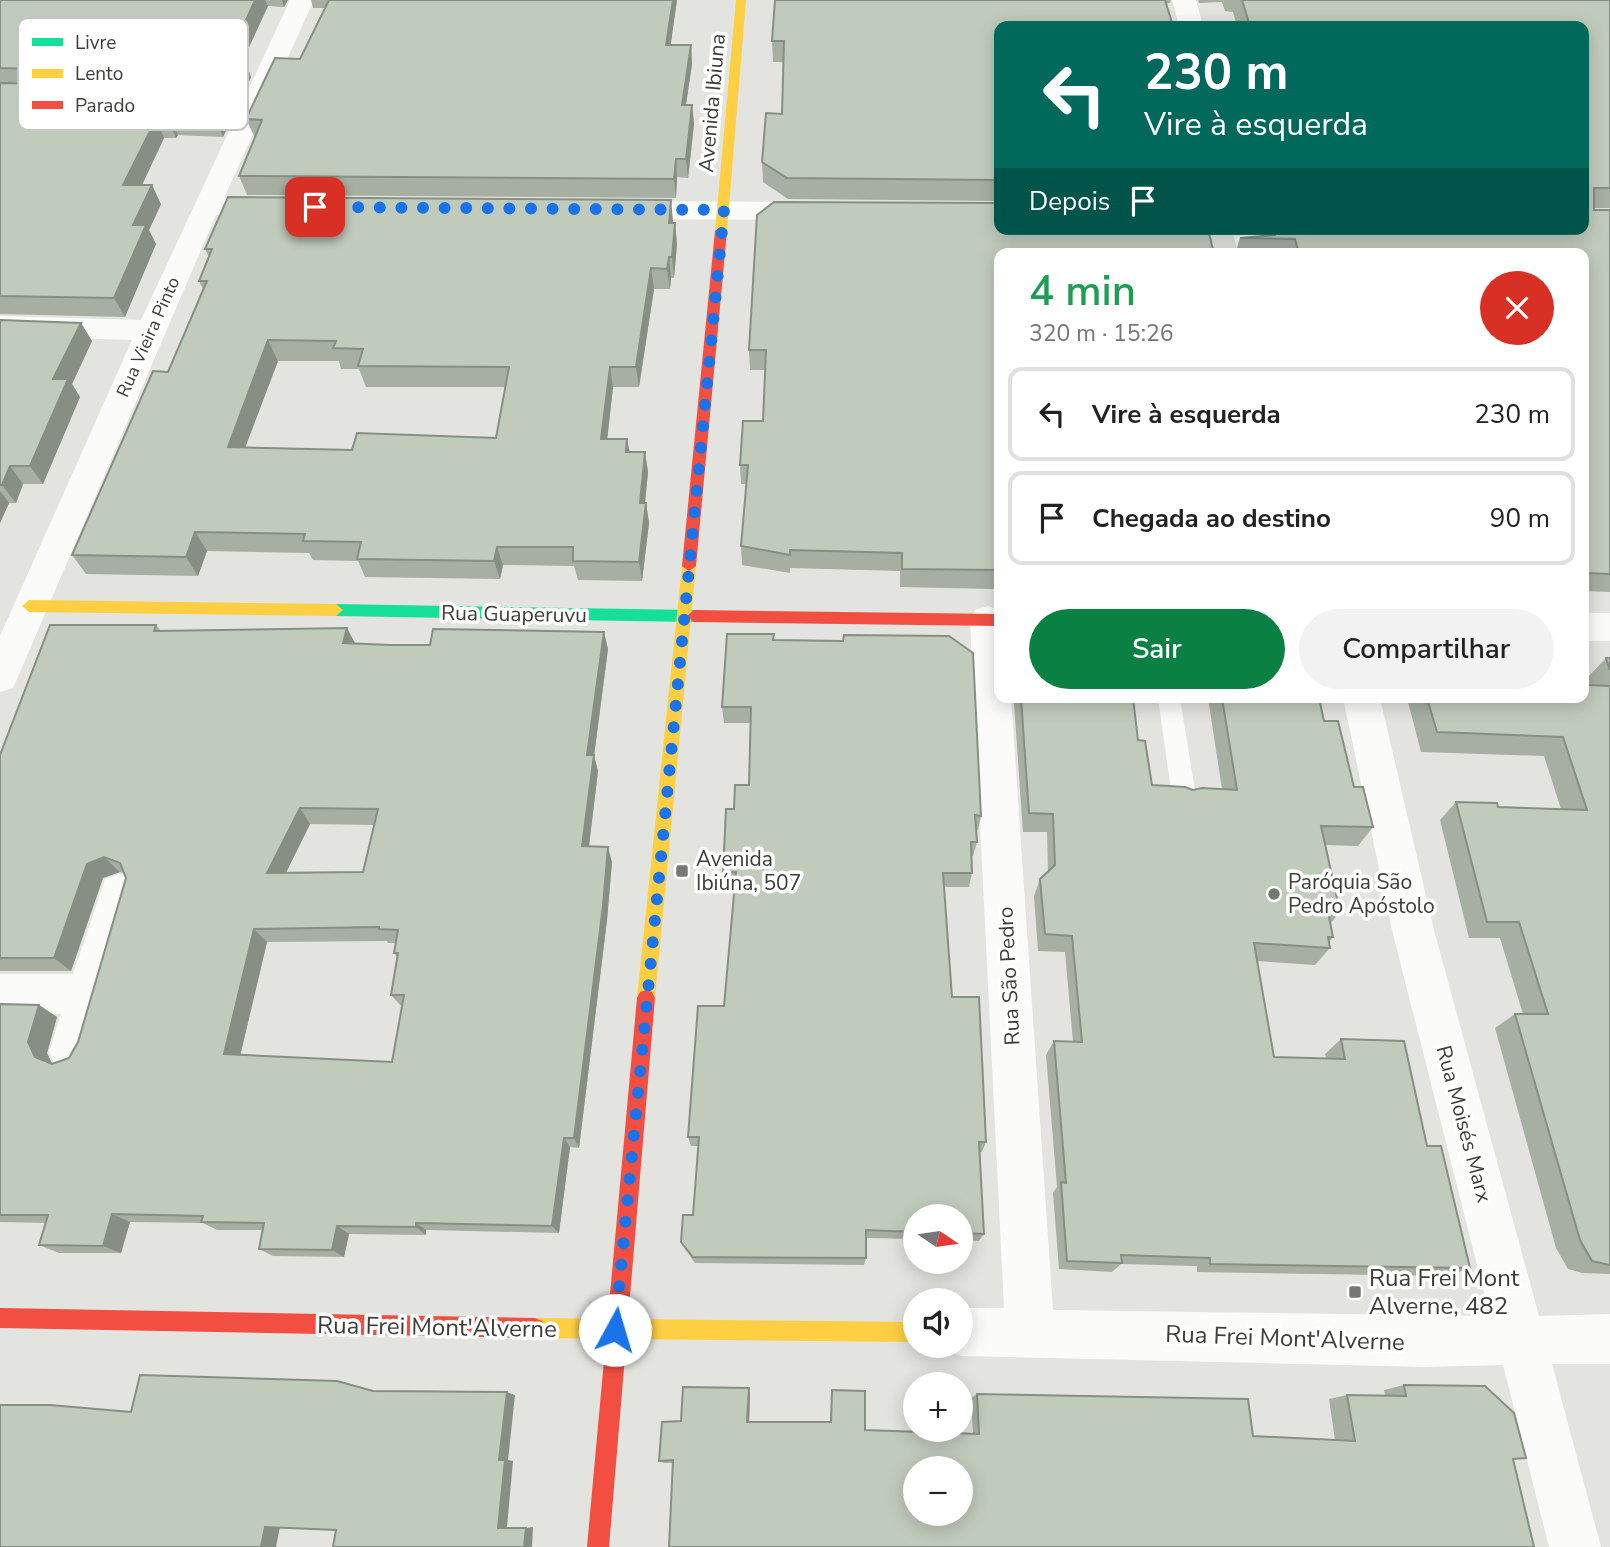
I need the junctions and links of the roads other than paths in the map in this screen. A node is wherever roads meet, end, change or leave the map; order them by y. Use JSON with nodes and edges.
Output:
{"nodes":[{"id":1,"x":302,"y":0,"type":"edge"},
{"id":2,"x":741,"y":0,"type":"edge"},
{"id":3,"x":1184,"y":0,"type":"edge"},
{"id":4,"x":1190,"y":21,"type":"edge"},
{"id":5,"x":248,"y":100,"type":"edge"},
{"id":6,"x":236,"y":130,"type":"edge"},
{"id":7,"x":206,"y":206,"type":"junction"},
{"id":8,"x":304,"y":207,"type":"edge"},
{"id":9,"x":598,"y":209,"type":"edge"},
{"id":10,"x":724,"y":210,"type":"junction"},
{"id":11,"x":848,"y":211,"type":"edge"},
{"id":12,"x":0,"y":326,"type":"edge"},
{"id":13,"x":151,"y":330,"type":"junction"},
{"id":14,"x":29,"y":606,"type":"junction"},
{"id":15,"x":685,"y":616,"type":"junction"},
{"id":16,"x":993,"y":620,"type":"edge"},
{"id":17,"x":1589,"y":627,"type":"edge"},
{"id":18,"x":1610,"y":627,"type":"edge"},
{"id":19,"x":994,"y":639,"type":"edge"},
{"id":20,"x":0,"y":677,"type":"edge"},
{"id":21,"x":997,"y":703,"type":"edge"},
{"id":22,"x":1170,"y":703,"type":"edge"},
{"id":23,"x":1362,"y":703,"type":"edge"},
{"id":24,"x":1184,"y":797,"type":"edge"},
{"id":25,"x":119,"y":892,"type":"edge"},
{"id":26,"x":0,"y":994,"type":"edge"},
{"id":27,"x":89,"y":994,"type":"junction"},
{"id":28,"x":71,"y":1052,"type":"edge"},
{"id":29,"x":0,"y":1318,"type":"edge"},
{"id":30,"x":615,"y":1330,"type":"junction"},
{"id":31,"x":903,"y":1332,"type":"edge"},
{"id":32,"x":973,"y":1332,"type":"edge"},
{"id":33,"x":1030,"y":1332,"type":"junction"},
{"id":34,"x":1610,"y":1339,"type":"edge"},
{"id":35,"x":1520,"y":1341,"type":"junction"},
{"id":36,"x":598,"y":1547,"type":"edge"},
{"id":37,"x":1575,"y":1547,"type":"edge"}],
"edges":[{"from":1,"to":5,"type":"street","name":"Rua Vieira Pinto"},
{"from":2,"to":10,"type":"street","name":"Avenida Ibiuna"},
{"from":3,"to":4,"type":"street"},
{"from":6,"to":7,"type":"street","name":"Rua Vieira Pinto"},
{"from":7,"to":8,"type":"street"},
{"from":7,"to":13,"type":"street","name":"Rua Vieira Pinto"},
{"from":9,"to":10,"type":"street"},
{"from":10,"to":11,"type":"street"},
{"from":10,"to":15,"type":"street","name":"Avenida Ibiuna"},
{"from":12,"to":13,"type":"street"},
{"from":13,"to":14,"type":"street","name":"Rua Vieira Pinto"},
{"from":14,"to":15,"type":"street","name":"Rua Guaperuvu"},
{"from":14,"to":20,"type":"street","name":"Rua Vieira Pinto"},
{"from":15,"to":16,"type":"street","name":"Rua Guaperuvu"},
{"from":15,"to":30,"type":"street","name":"Avenida Ibiuna"},
{"from":16,"to":19,"type":"street","name":"Rua São Pedro"},
{"from":17,"to":18,"type":"street"},
{"from":21,"to":33,"type":"street","name":"Rua São Pedro"},
{"from":22,"to":24,"type":"lane"},
{"from":23,"to":35,"type":"street","name":"Rua Moisés Marx"},
{"from":25,"to":27,"type":"street"},
{"from":26,"to":27,"type":"street"},
{"from":27,"to":28,"type":"street"},
{"from":29,"to":30,"type":"street","name":"Rua Frei Mont'Alverne"},
{"from":30,"to":31,"type":"street","name":"Rua Frei Mont'Alverne"},
{"from":30,"to":36,"type":"street","name":"Avenida Ibiuna"},
{"from":32,"to":33,"type":"street","name":"Rua Frei Mont'Alverne"},
{"from":33,"to":35,"type":"street","name":"Rua Frei Mont'Alverne"},
{"from":34,"to":35,"type":"street","name":"Rua Frei Mont'Alverne"},
{"from":35,"to":37,"type":"street","name":"Rua Moisés Marx"}]}
